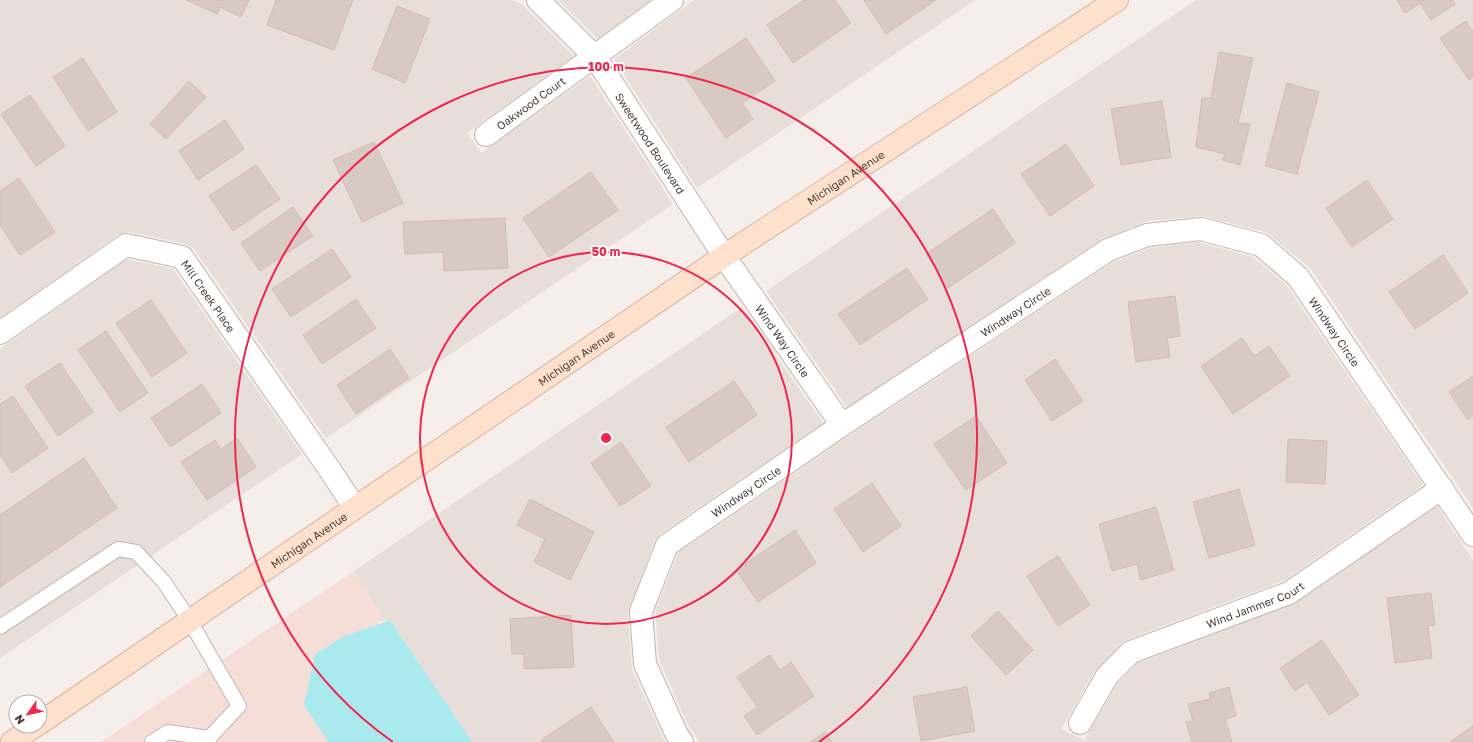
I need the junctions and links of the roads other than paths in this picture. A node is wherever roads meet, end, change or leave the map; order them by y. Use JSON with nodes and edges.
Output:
{"nodes":[{"id":1,"x":538,"y":0,"type":"edge"},
{"id":2,"x":672,"y":0,"type":"edge"},
{"id":3,"x":1116,"y":0,"type":"edge"},
{"id":4,"x":595,"y":57,"type":"junction"},
{"id":5,"x":486,"y":135,"type":"dead end"},
{"id":6,"x":724,"y":256,"type":"junction"},
{"id":7,"x":0,"y":334,"type":"edge"},
{"id":8,"x":842,"y":425,"type":"junction"},
{"id":9,"x":1442,"y":488,"type":"junction"},
{"id":10,"x":355,"y":508,"type":"junction"},
{"id":11,"x":1473,"y":535,"type":"edge"},
{"id":12,"x":190,"y":620,"type":"junction"},
{"id":13,"x":0,"y":627,"type":"edge"},
{"id":14,"x":48,"y":718,"type":"edge"},
{"id":15,"x":1080,"y":723,"type":"dead end"},
{"id":16,"x":24,"y":734,"type":"edge"},
{"id":17,"x":209,"y":740,"type":"edge"},
{"id":18,"x":12,"y":742,"type":"edge"},
{"id":19,"x":152,"y":742,"type":"edge"},
{"id":20,"x":682,"y":742,"type":"edge"}],
"edges":[{"from":1,"to":4,"type":"street","name":"Sweetwood Boulevard"},
{"from":2,"to":4,"type":"street","name":"Oakwood Court"},
{"from":3,"to":6,"type":"main road","name":"Michigan Avenue"},
{"from":4,"to":5,"type":"street","name":"Oakwood Court"},
{"from":4,"to":6,"type":"street","name":"Sweetwood Boulevard"},
{"from":6,"to":8,"type":"street","name":"Wind Way Circle"},
{"from":6,"to":10,"type":"main road","name":"Michigan Avenue"},
{"from":7,"to":10,"type":"street","name":"Mill Creek Place"},
{"from":8,"to":9,"type":"street","name":"Windway Circle"},
{"from":8,"to":20,"type":"street","name":"Windway Circle"},
{"from":9,"to":11,"type":"street","name":"Windway Circle"},
{"from":9,"to":15,"type":"street","name":"Wind Jammer Court"},
{"from":10,"to":12,"type":"main road","name":"Michigan Avenue"},
{"from":12,"to":13,"type":"lane"},
{"from":12,"to":14,"type":"main road","name":"Michigan Avenue"},
{"from":12,"to":17,"type":"lane"},
{"from":16,"to":18,"type":"main road"},
{"from":17,"to":19,"type":"lane"}]}
